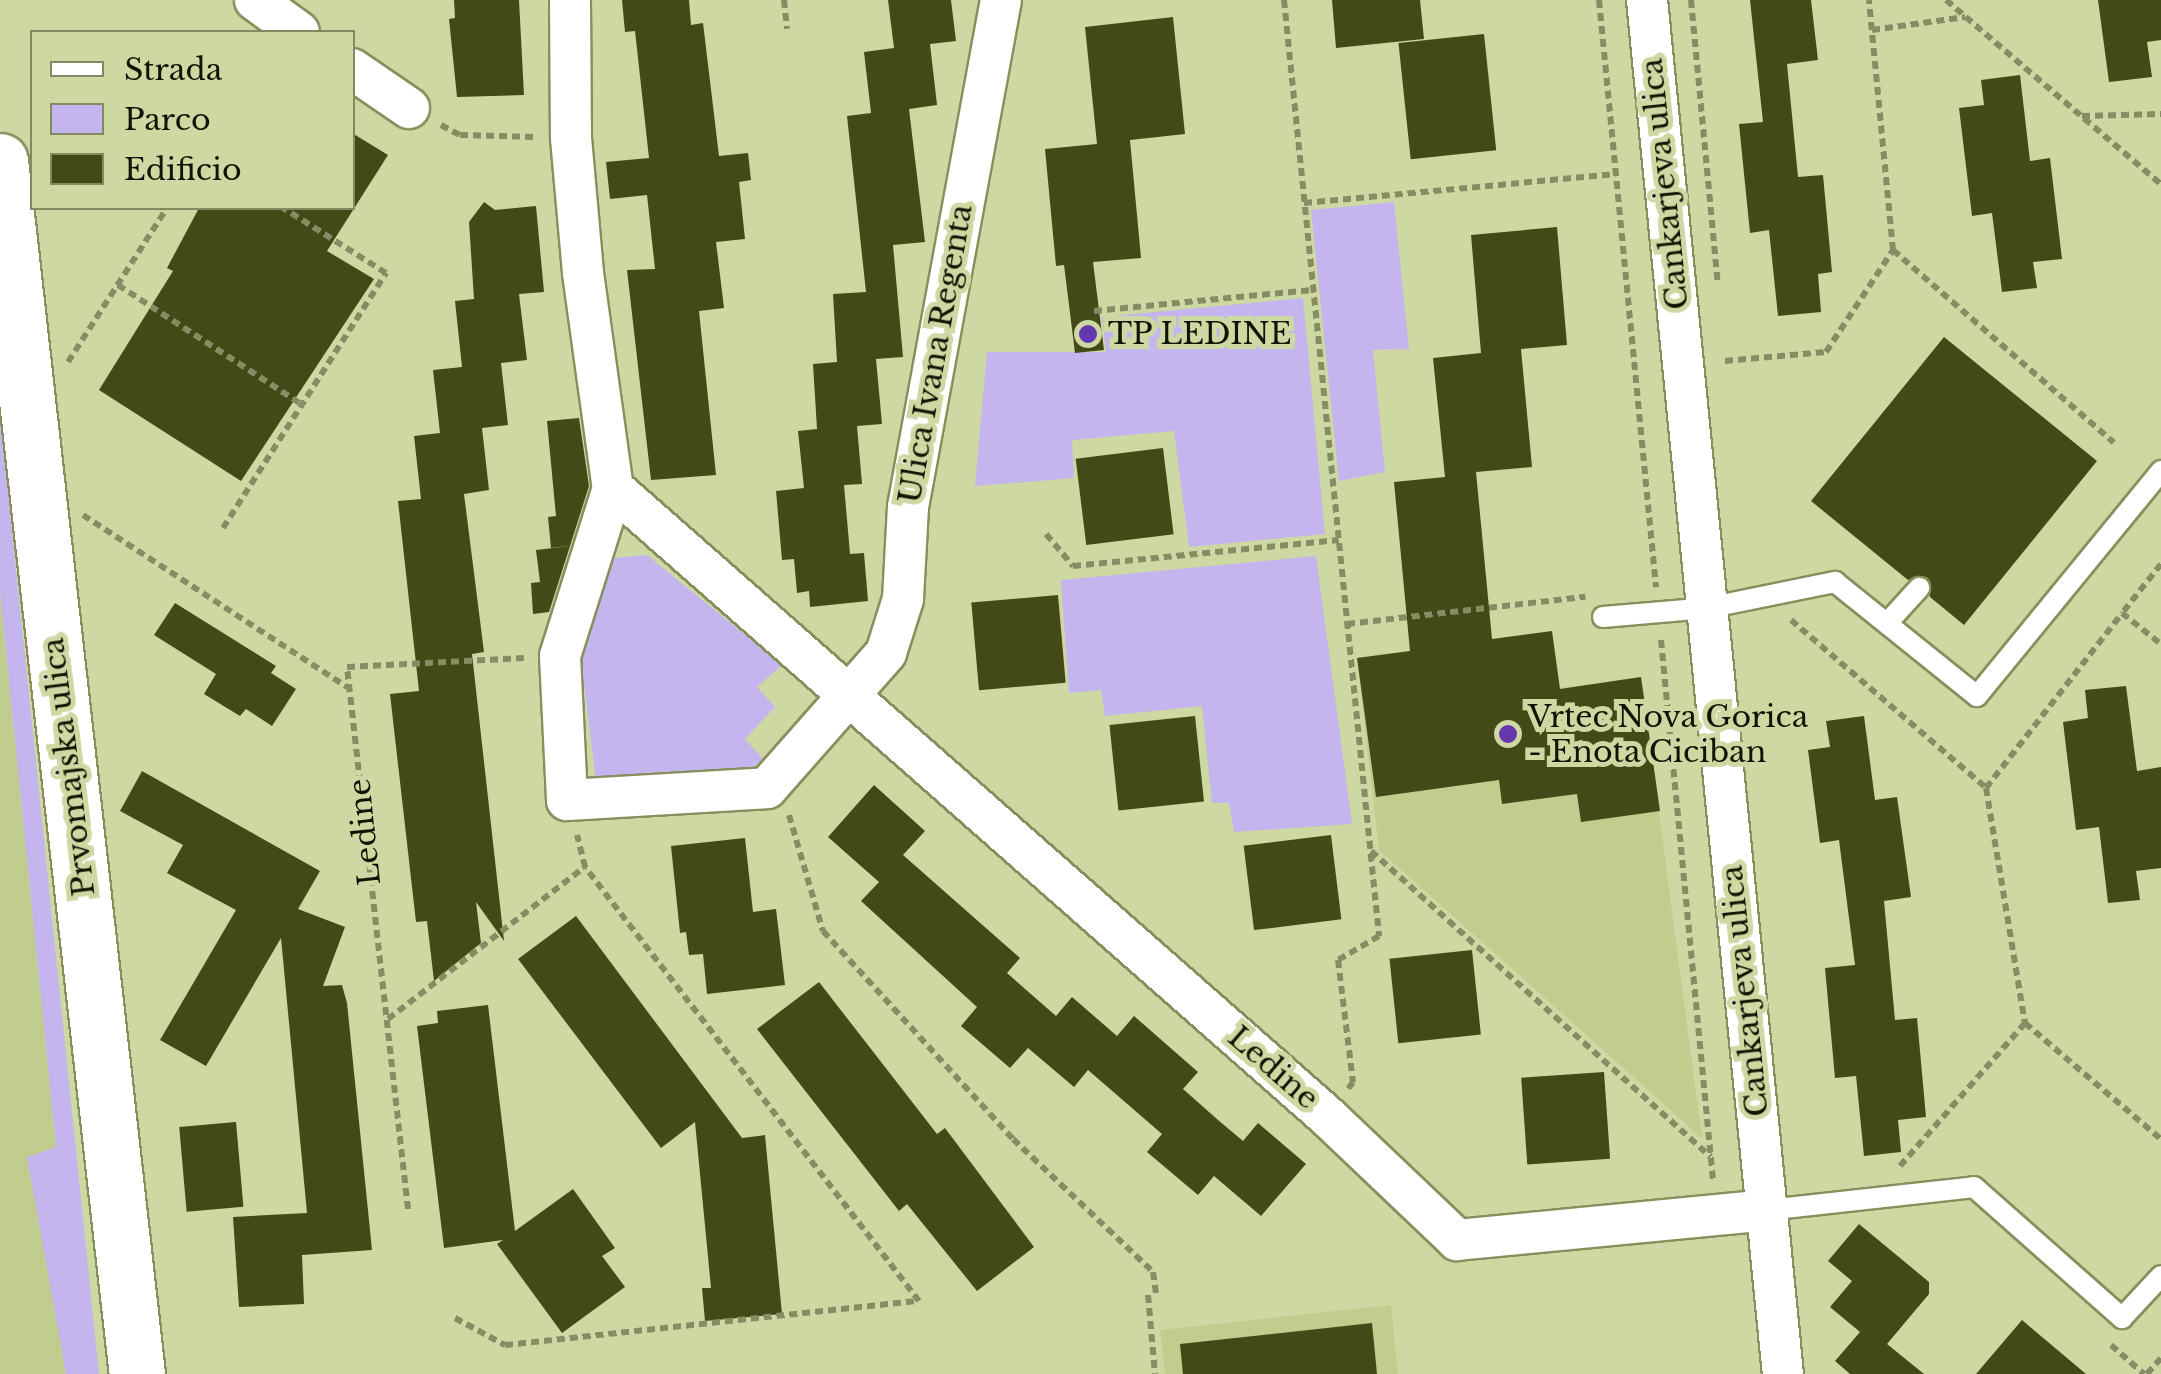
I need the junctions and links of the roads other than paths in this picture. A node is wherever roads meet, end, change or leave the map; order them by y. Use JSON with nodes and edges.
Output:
{"nodes":[{"id":1,"x":255,"y":0,"type":"edge"},
{"id":2,"x":570,"y":0,"type":"edge"},
{"id":3,"x":1001,"y":0,"type":"edge"},
{"id":4,"x":1647,"y":0,"type":"edge"},
{"id":5,"x":297,"y":30,"type":"edge"},
{"id":6,"x":355,"y":72,"type":"edge"},
{"id":7,"x":409,"y":108,"type":"road end"},
{"id":8,"x":0,"y":160,"type":"edge"},
{"id":9,"x":2161,"y":472,"type":"edge"},
{"id":10,"x":613,"y":488,"type":"junction"},
{"id":11,"x":1919,"y":588,"type":"dead end"},
{"id":12,"x":1707,"y":608,"type":"junction"},
{"id":13,"x":1603,"y":617,"type":"dead end"},
{"id":14,"x":1889,"y":621,"type":"junction"},
{"id":15,"x":850,"y":695,"type":"junction"},
{"id":16,"x":1766,"y":1210,"type":"junction"},
{"id":17,"x":2161,"y":1276,"type":"edge"},
{"id":18,"x":137,"y":1374,"type":"edge"},
{"id":19,"x":1783,"y":1374,"type":"edge"}],
"edges":[{"from":1,"to":5,"type":"street"},
{"from":2,"to":10,"type":"street"},
{"from":3,"to":15,"type":"street","name":"Ulica Ivana Regenta"},
{"from":4,"to":12,"type":"street","name":"Cankarjeva ulica"},
{"from":6,"to":7,"type":"street"},
{"from":8,"to":18,"type":"street","name":"Prvomajska ulica"},
{"from":9,"to":14,"type":"lane"},
{"from":10,"to":15,"type":"street","name":"Ledine"},
{"from":10,"to":15,"type":"street"},
{"from":11,"to":14,"type":"lane"},
{"from":12,"to":13,"type":"lane"},
{"from":12,"to":14,"type":"lane"},
{"from":12,"to":16,"type":"street","name":"Cankarjeva ulica"},
{"from":15,"to":16,"type":"street","name":"Ledine"},
{"from":16,"to":17,"type":"lane"},
{"from":16,"to":19,"type":"street","name":"Cankarjeva ulica"}]}
